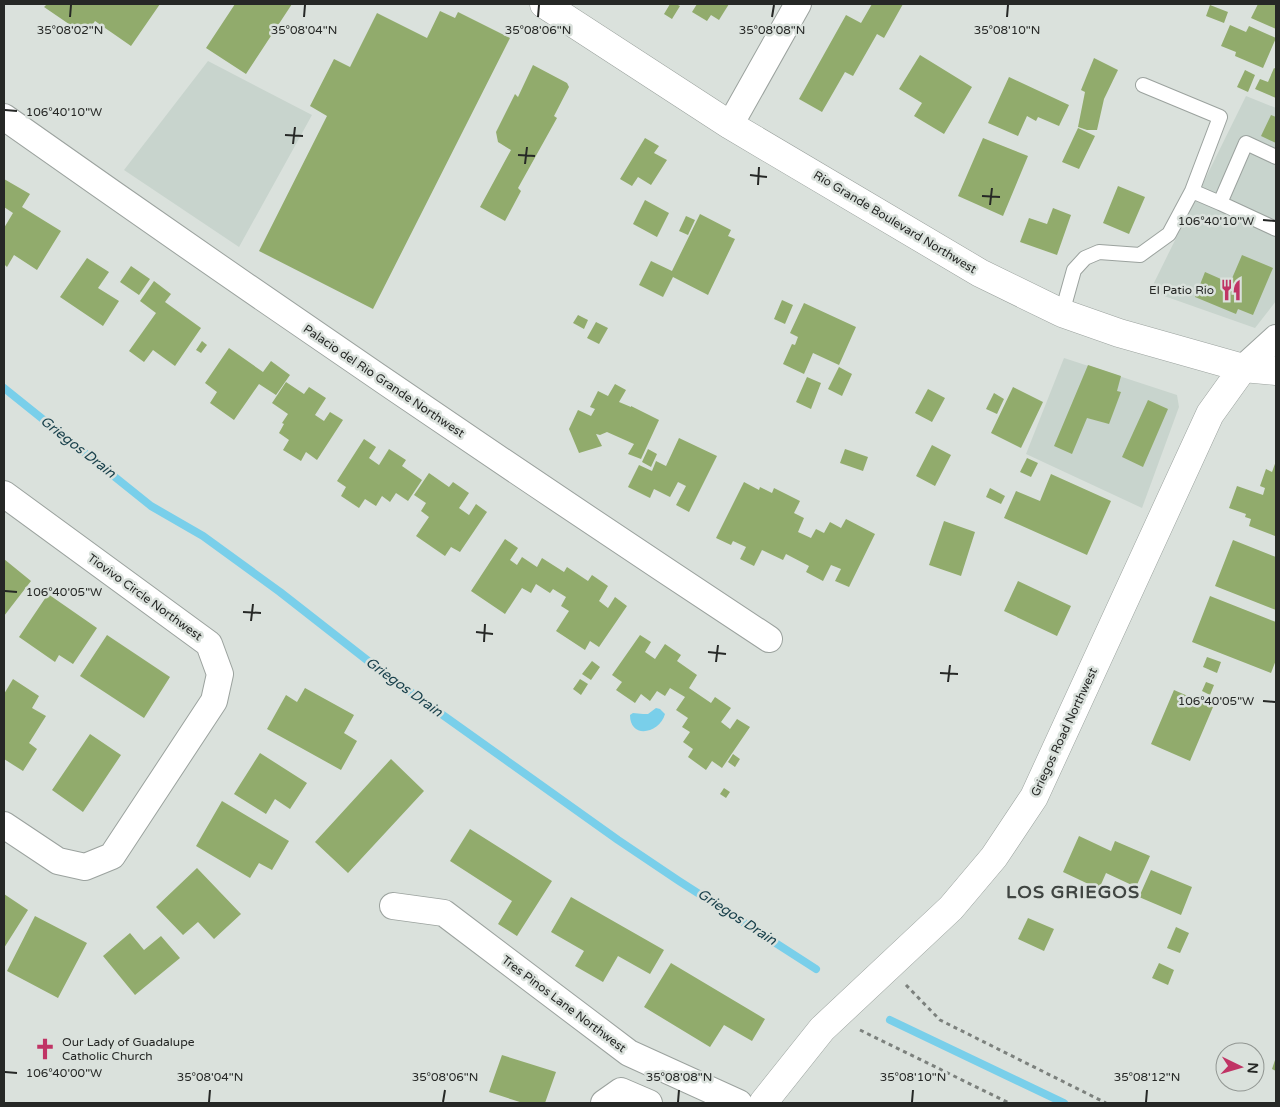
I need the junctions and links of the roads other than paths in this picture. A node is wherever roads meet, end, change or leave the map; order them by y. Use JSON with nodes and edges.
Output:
{"nodes":[{"id":1,"x":544,"y":4,"type":"edge"},
{"id":2,"x":798,"y":4,"type":"edge"},
{"id":3,"x":1143,"y":85,"type":"dead end"},
{"id":4,"x":4,"y":118,"type":"edge"},
{"id":5,"x":730,"y":125,"type":"junction"},
{"id":6,"x":1276,"y":157,"type":"edge"},
{"id":7,"x":1192,"y":191,"type":"junction"},
{"id":8,"x":1220,"y":203,"type":"junction"},
{"id":9,"x":1276,"y":229,"type":"edge"},
{"id":10,"x":1062,"y":313,"type":"junction"},
{"id":11,"x":1276,"y":338,"type":"edge"},
{"id":12,"x":1244,"y":368,"type":"junction"},
{"id":13,"x":1276,"y":371,"type":"edge"},
{"id":14,"x":4,"y":494,"type":"edge"},
{"id":15,"x":769,"y":639,"type":"dead end"},
{"id":16,"x":4,"y":825,"type":"edge"},
{"id":17,"x":393,"y":906,"type":"dead end"},
{"id":18,"x":604,"y":1103,"type":"edge"},
{"id":19,"x":650,"y":1103,"type":"edge"},
{"id":20,"x":739,"y":1103,"type":"edge"},
{"id":21,"x":763,"y":1103,"type":"edge"}],
"edges":[{"from":1,"to":5,"type":"main road","name":"Rio Grande Boulevard Northwest"},
{"from":2,"to":5,"type":"street"},
{"from":3,"to":7,"type":"lane"},
{"from":4,"to":15,"type":"street","name":"Palacio del Rio Grande Northwest"},
{"from":5,"to":10,"type":"main road","name":"Rio Grande Boulevard Northwest"},
{"from":6,"to":8,"type":"lane"},
{"from":7,"to":8,"type":"lane"},
{"from":7,"to":10,"type":"lane"},
{"from":8,"to":9,"type":"lane"},
{"from":10,"to":12,"type":"main road","name":"Rio Grande Boulevard Northwest"},
{"from":11,"to":12,"type":"street","name":"Griegos Road Northwest"},
{"from":12,"to":13,"type":"main road","name":"Rio Grande Boulevard Northwest"},
{"from":12,"to":21,"type":"main road","name":"Griegos Road Northwest"},
{"from":14,"to":16,"type":"street","name":"Tiovivo Circle Northwest"},
{"from":17,"to":20,"type":"street","name":"Tres Pinos Lane Northwest"},
{"from":18,"to":19,"type":"street"}]}
